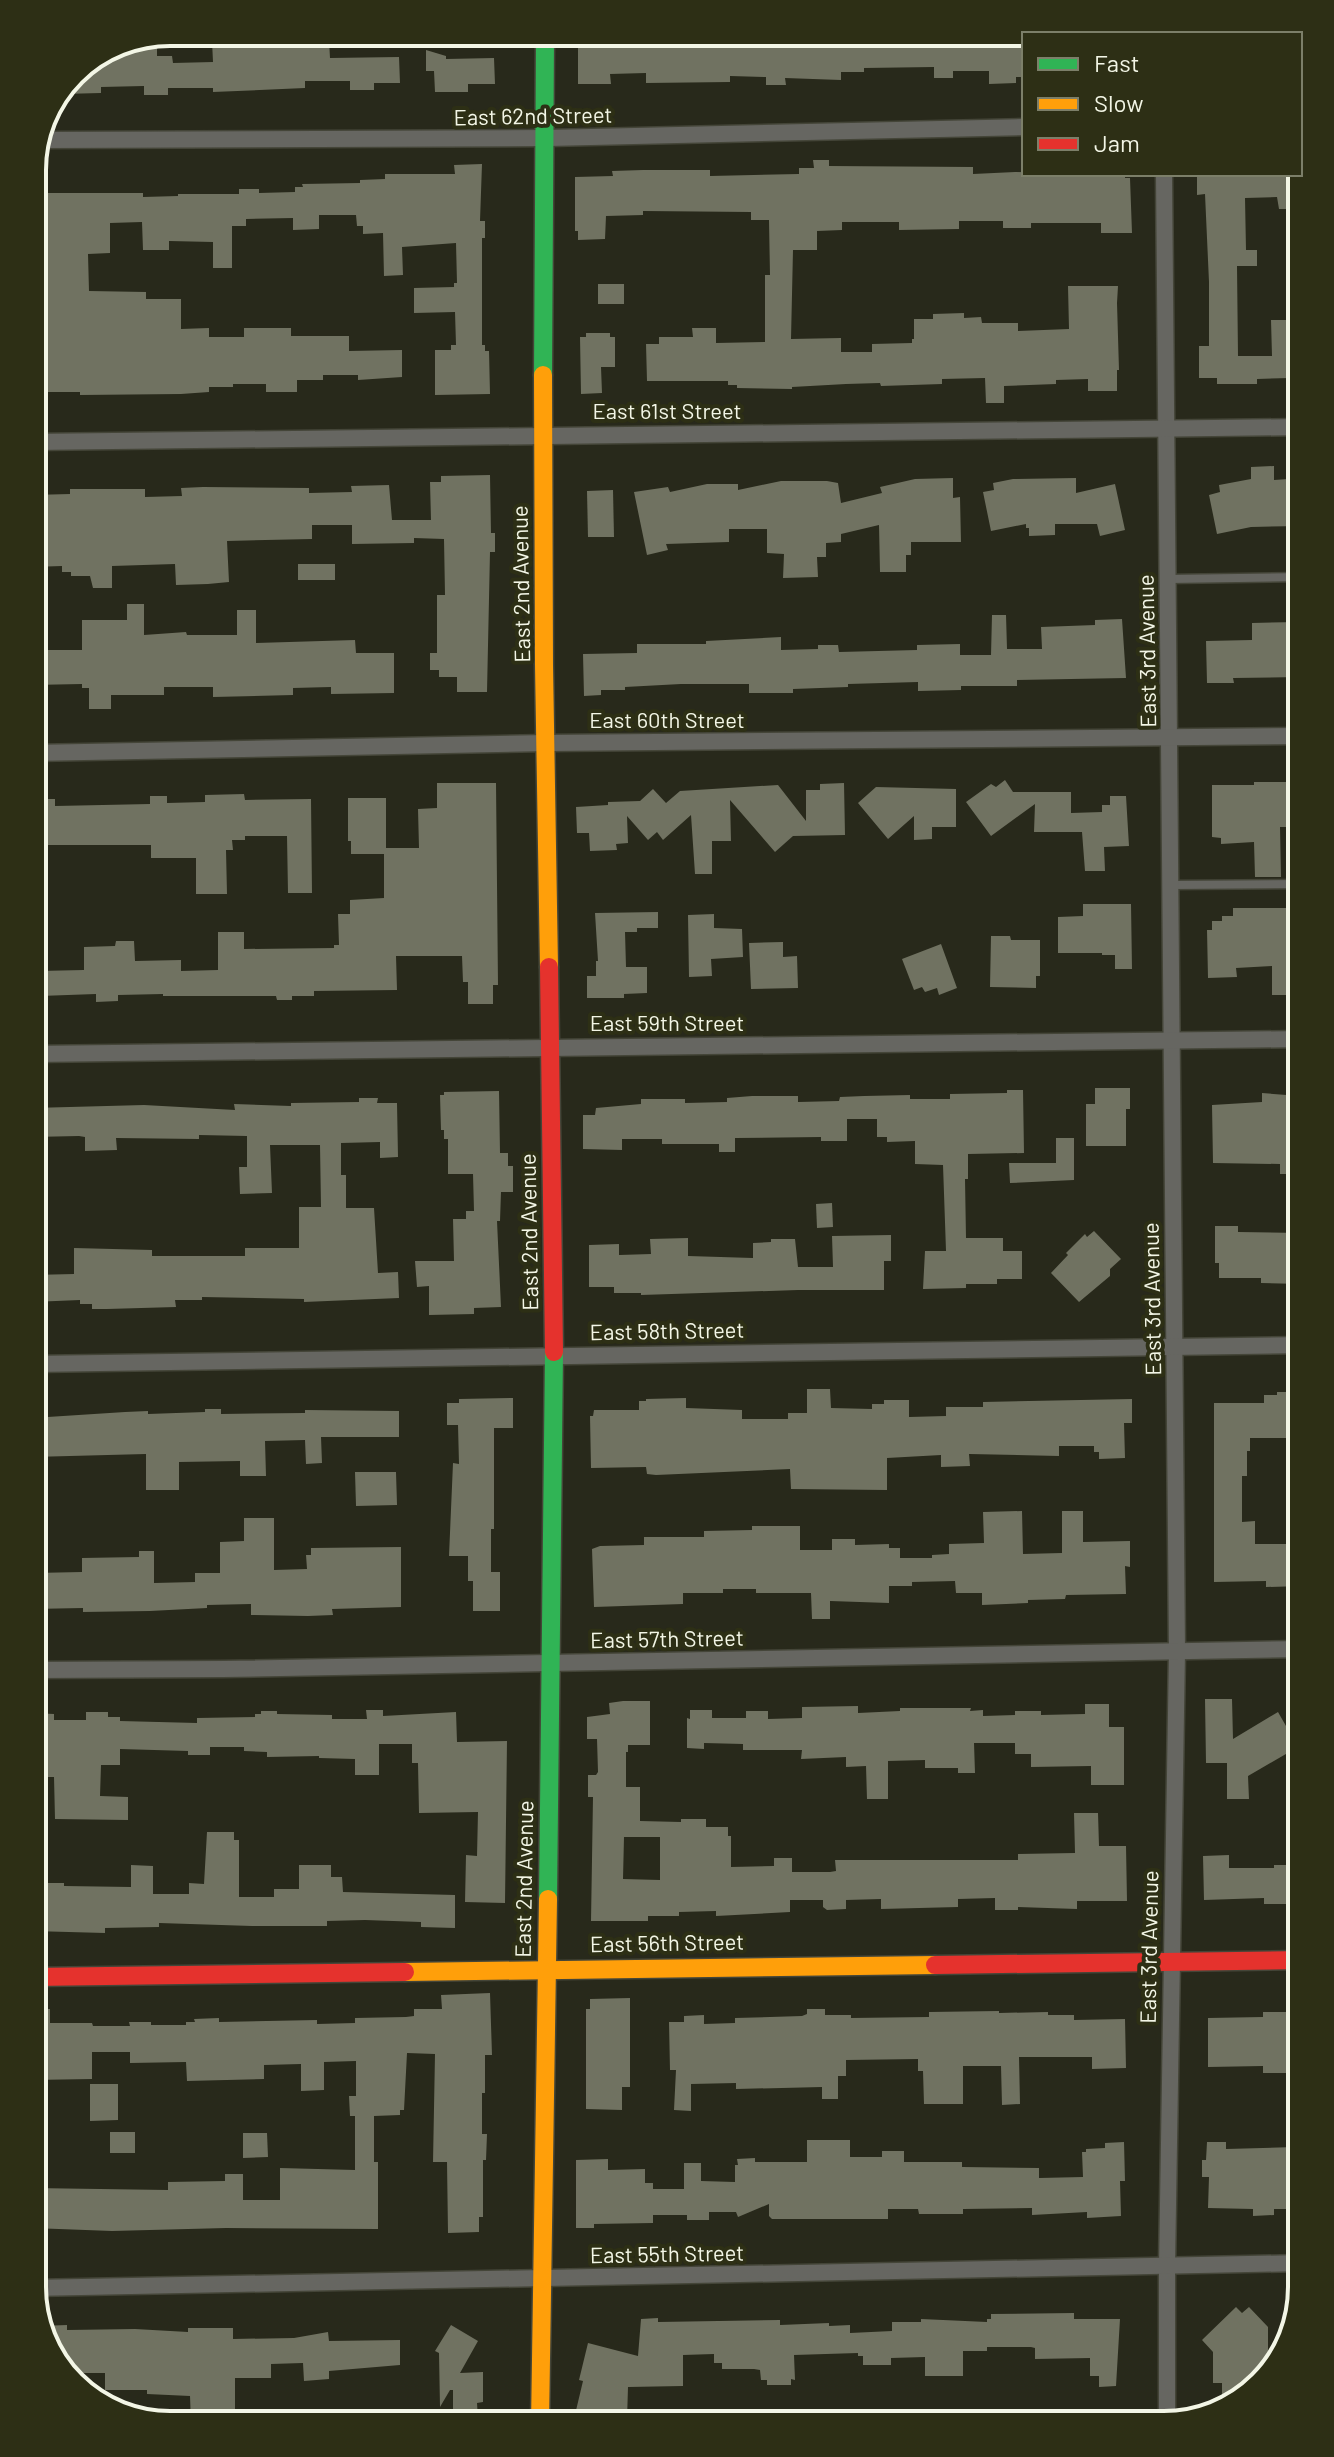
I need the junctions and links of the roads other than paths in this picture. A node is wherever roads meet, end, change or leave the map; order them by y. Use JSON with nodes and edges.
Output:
{"nodes":[{"id":1,"x":545,"y":46,"type":"edge"},
{"id":2,"x":1022,"y":127,"type":"edge"},
{"id":3,"x":548,"y":138,"type":"junction"},
{"id":4,"x":50,"y":140,"type":"edge"},
{"id":5,"x":1164,"y":176,"type":"edge"},
{"id":6,"x":1288,"y":427,"type":"edge"},
{"id":7,"x":1166,"y":429,"type":"junction"},
{"id":8,"x":543,"y":434,"type":"junction"},
{"id":9,"x":46,"y":442,"type":"edge"},
{"id":10,"x":1288,"y":577,"type":"edge"},
{"id":11,"x":1168,"y":579,"type":"junction"},
{"id":12,"x":1288,"y":736,"type":"edge"},
{"id":13,"x":1170,"y":739,"type":"junction"},
{"id":14,"x":547,"y":743,"type":"junction"},
{"id":15,"x":46,"y":753,"type":"edge"},
{"id":16,"x":1288,"y":884,"type":"edge"},
{"id":17,"x":1170,"y":885,"type":"junction"},
{"id":18,"x":1288,"y":1039,"type":"edge"},
{"id":19,"x":1170,"y":1041,"type":"junction"},
{"id":20,"x":551,"y":1046,"type":"junction"},
{"id":21,"x":46,"y":1054,"type":"edge"},
{"id":22,"x":1288,"y":1345,"type":"edge"},
{"id":23,"x":1174,"y":1347,"type":"junction"},
{"id":24,"x":554,"y":1355,"type":"junction"},
{"id":25,"x":46,"y":1364,"type":"edge"},
{"id":26,"x":1288,"y":1649,"type":"edge"},
{"id":27,"x":1177,"y":1651,"type":"junction"},
{"id":28,"x":553,"y":1663,"type":"junction"},
{"id":29,"x":46,"y":1670,"type":"edge"},
{"id":30,"x":1288,"y":1960,"type":"edge"},
{"id":31,"x":1171,"y":1961,"type":"junction"},
{"id":32,"x":547,"y":1969,"type":"junction"},
{"id":33,"x":46,"y":1977,"type":"edge"},
{"id":34,"x":1288,"y":2263,"type":"edge"},
{"id":35,"x":1167,"y":2266,"type":"junction"},
{"id":36,"x":540,"y":2278,"type":"junction"},
{"id":37,"x":46,"y":2288,"type":"edge"},
{"id":38,"x":540,"y":2411,"type":"edge"},
{"id":39,"x":1167,"y":2411,"type":"edge"}],
"edges":[{"from":1,"to":3,"type":"street","name":"East 2nd Avenue"},
{"from":2,"to":3,"type":"street","name":"East 62nd Street"},
{"from":3,"to":4,"type":"street","name":"East 62nd Street"},
{"from":3,"to":8,"type":"street","name":"East 2nd Avenue"},
{"from":5,"to":7,"type":"street","name":"East 3rd Avenue"},
{"from":6,"to":7,"type":"street","name":"East 61st Street"},
{"from":7,"to":8,"type":"street","name":"East 61st Street"},
{"from":7,"to":11,"type":"street","name":"East 3rd Avenue"},
{"from":8,"to":9,"type":"street","name":"East 61st Street"},
{"from":8,"to":14,"type":"street","name":"East 2nd Avenue"},
{"from":10,"to":11,"type":"lane"},
{"from":11,"to":13,"type":"street","name":"East 3rd Avenue"},
{"from":12,"to":13,"type":"street","name":"East 60th Street"},
{"from":13,"to":14,"type":"street","name":"East 60th Street"},
{"from":13,"to":17,"type":"street","name":"East 3rd Avenue"},
{"from":14,"to":15,"type":"street","name":"East 60th Street"},
{"from":14,"to":20,"type":"street","name":"East 2nd Avenue"},
{"from":16,"to":17,"type":"lane"},
{"from":17,"to":19,"type":"street","name":"East 3rd Avenue"},
{"from":18,"to":19,"type":"street","name":"East 59th Street"},
{"from":19,"to":20,"type":"street","name":"East 59th Street"},
{"from":19,"to":23,"type":"street","name":"East 3rd Avenue"},
{"from":20,"to":21,"type":"street","name":"East 59th Street"},
{"from":20,"to":24,"type":"street","name":"East 2nd Avenue"},
{"from":22,"to":23,"type":"street","name":"East 58th Street"},
{"from":23,"to":24,"type":"street","name":"East 58th Street"},
{"from":23,"to":27,"type":"street","name":"East 3rd Avenue"},
{"from":24,"to":25,"type":"street","name":"East 58th Street"},
{"from":24,"to":28,"type":"street","name":"East 2nd Avenue"},
{"from":26,"to":27,"type":"street","name":"East 57th Street"},
{"from":27,"to":28,"type":"street","name":"East 57th Street"},
{"from":27,"to":31,"type":"street","name":"East 3rd Avenue"},
{"from":28,"to":29,"type":"street","name":"East 57th Street"},
{"from":28,"to":32,"type":"street","name":"East 2nd Avenue"},
{"from":30,"to":31,"type":"street","name":"East 56th Street"},
{"from":31,"to":32,"type":"street","name":"East 56th Street"},
{"from":31,"to":35,"type":"street","name":"East 3rd Avenue"},
{"from":32,"to":33,"type":"street","name":"East 56th Street"},
{"from":32,"to":36,"type":"street","name":"East 2nd Avenue"},
{"from":34,"to":35,"type":"street","name":"East 55th Street"},
{"from":35,"to":36,"type":"street","name":"East 55th Street"},
{"from":35,"to":39,"type":"street","name":"East 3rd Avenue"},
{"from":36,"to":37,"type":"street","name":"East 55th Street"},
{"from":36,"to":38,"type":"street","name":"East 2nd Avenue"}]}
